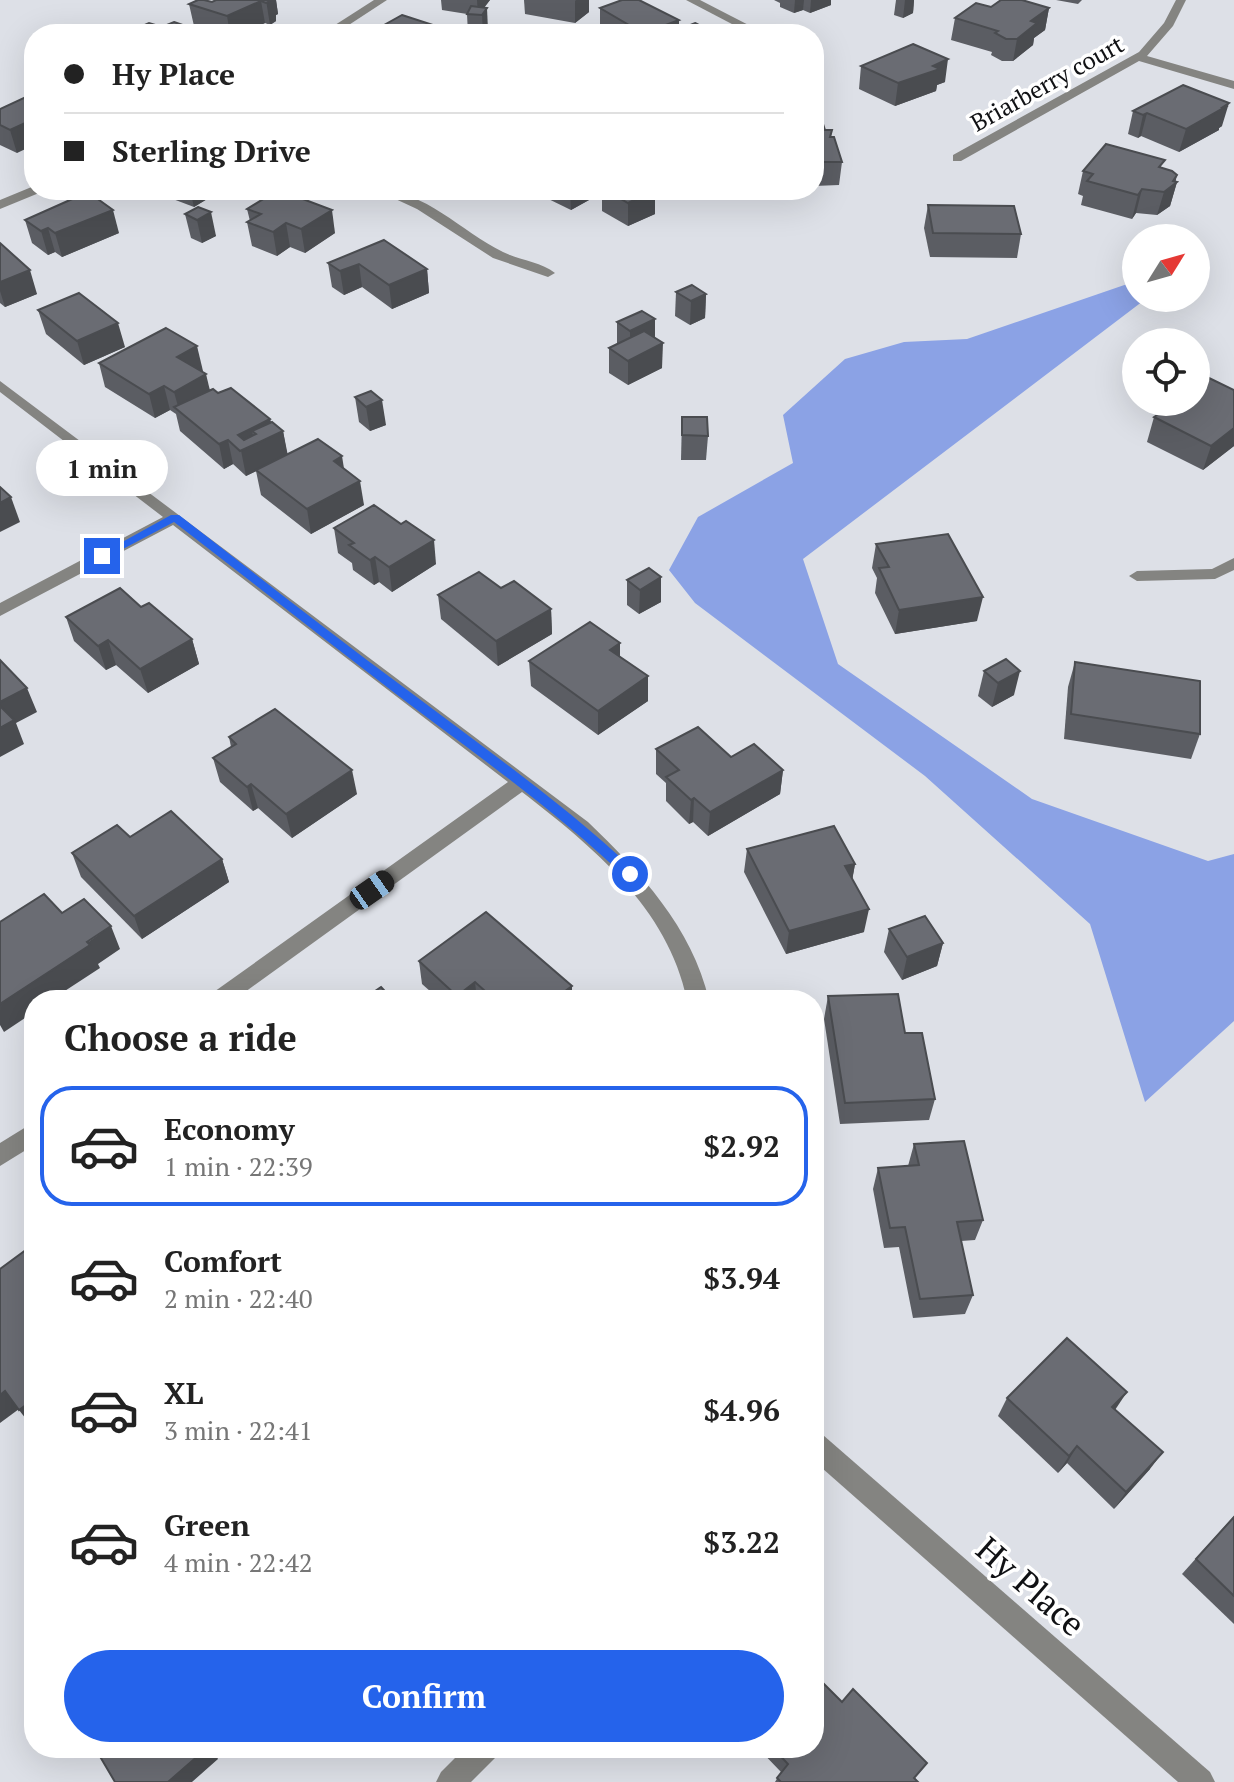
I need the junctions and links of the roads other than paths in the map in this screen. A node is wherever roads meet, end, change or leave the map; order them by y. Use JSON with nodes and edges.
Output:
{"nodes":[{"id":1,"x":382,"y":0,"type":"edge"},
{"id":2,"x":691,"y":0,"type":"edge"},
{"id":3,"x":1181,"y":0,"type":"edge"},
{"id":4,"x":343,"y":24,"type":"edge"},
{"id":5,"x":740,"y":24,"type":"edge"},
{"id":6,"x":1137,"y":57,"type":"junction"},
{"id":7,"x":1234,"y":85,"type":"edge"},
{"id":8,"x":957,"y":158,"type":"dead end"},
{"id":9,"x":24,"y":194,"type":"edge"},
{"id":10,"x":407,"y":200,"type":"edge"},
{"id":11,"x":0,"y":205,"type":"edge"},
{"id":12,"x":548,"y":273,"type":"dead end"},
{"id":13,"x":0,"y":385,"type":"edge"},
{"id":14,"x":175,"y":517,"type":"junction"},
{"id":15,"x":1234,"y":563,"type":"edge"},
{"id":16,"x":1137,"y":576,"type":"dead end"},
{"id":17,"x":0,"y":610,"type":"edge"},
{"id":18,"x":523,"y":781,"type":"junction"},
{"id":19,"x":232,"y":990,"type":"edge"},
{"id":20,"x":696,"y":990,"type":"edge"},
{"id":21,"x":24,"y":1139,"type":"edge"},
{"id":22,"x":0,"y":1156,"type":"edge"},
{"id":23,"x":824,"y":1453,"type":"edge"},
{"id":24,"x":475,"y":1758,"type":"edge"},
{"id":25,"x":451,"y":1782,"type":"edge"},
{"id":26,"x":1200,"y":1782,"type":"edge"}],
"edges":[{"from":1,"to":4,"type":"street"},
{"from":2,"to":5,"type":"street"},
{"from":3,"to":6,"type":"street","name":"Briarberry court"},
{"from":6,"to":7,"type":"street"},
{"from":6,"to":8,"type":"street","name":"Briarberry court"},
{"from":9,"to":11,"type":"street"},
{"from":10,"to":12,"type":"street"},
{"from":13,"to":14,"type":"street"},
{"from":14,"to":17,"type":"street"},
{"from":14,"to":18,"type":"street"},
{"from":15,"to":16,"type":"street"},
{"from":18,"to":19,"type":"street"},
{"from":18,"to":20,"type":"street"},
{"from":21,"to":22,"type":"street"},
{"from":23,"to":26,"type":"street","name":"Hy Place"},
{"from":24,"to":25,"type":"street"}]}
